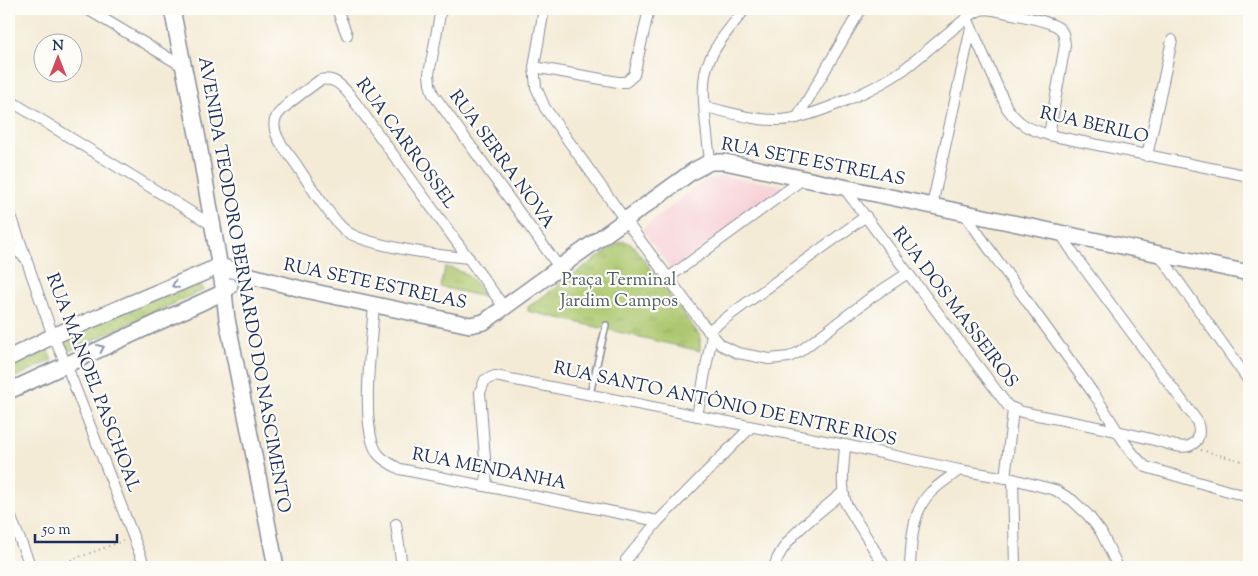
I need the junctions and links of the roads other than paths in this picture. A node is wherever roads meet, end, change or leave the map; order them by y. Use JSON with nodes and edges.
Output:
{"nodes":[{"id":1,"x":87,"y":9,"type":"edge"},
{"id":2,"x":172,"y":9,"type":"edge"},
{"id":3,"x":337,"y":9,"type":"edge"},
{"id":4,"x":441,"y":9,"type":"edge"},
{"id":5,"x":544,"y":9,"type":"edge"},
{"id":6,"x":650,"y":9,"type":"edge"},
{"id":7,"x":745,"y":9,"type":"edge"},
{"id":8,"x":861,"y":9,"type":"edge"},
{"id":9,"x":975,"y":10,"type":"edge"},
{"id":10,"x":969,"y":23,"type":"junction"},
{"id":11,"x":347,"y":35,"type":"dead end"},
{"id":12,"x":1172,"y":40,"type":"dead end"},
{"id":13,"x":184,"y":67,"type":"junction"},
{"id":14,"x":534,"y":67,"type":"junction"},
{"id":15,"x":9,"y":100,"type":"edge"},
{"id":16,"x":705,"y":107,"type":"junction"},
{"id":17,"x":797,"y":118,"type":"junction"},
{"id":18,"x":1049,"y":135,"type":"junction"},
{"id":19,"x":1147,"y":156,"type":"junction"},
{"id":20,"x":710,"y":162,"type":"junction"},
{"id":21,"x":1249,"y":176,"type":"edge"},
{"id":22,"x":803,"y":179,"type":"junction"},
{"id":23,"x":844,"y":188,"type":"junction"},
{"id":24,"x":932,"y":206,"type":"junction"},
{"id":25,"x":9,"y":210,"type":"edge"},
{"id":26,"x":964,"y":213,"type":"junction"},
{"id":27,"x":866,"y":216,"type":"junction"},
{"id":28,"x":625,"y":220,"type":"junction"},
{"id":29,"x":212,"y":225,"type":"junction"},
{"id":30,"x":1061,"y":234,"type":"junction"},
{"id":31,"x":9,"y":246,"type":"edge"},
{"id":32,"x":1158,"y":254,"type":"junction"},
{"id":33,"x":26,"y":258,"type":"junction"},
{"id":34,"x":469,"y":258,"type":"junction"},
{"id":35,"x":220,"y":266,"type":"junction"},
{"id":36,"x":559,"y":266,"type":"junction"},
{"id":37,"x":241,"y":273,"type":"junction"},
{"id":38,"x":908,"y":273,"type":"junction"},
{"id":39,"x":1249,"y":273,"type":"edge"},
{"id":40,"x":668,"y":278,"type":"junction"},
{"id":41,"x":224,"y":292,"type":"junction"},
{"id":42,"x":374,"y":305,"type":"junction"},
{"id":43,"x":504,"y":307,"type":"junction"},
{"id":44,"x":606,"y":325,"type":"dead end"},
{"id":45,"x":710,"y":333,"type":"junction"},
{"id":46,"x":52,"y":336,"type":"junction"},
{"id":47,"x":9,"y":358,"type":"edge"},
{"id":48,"x":66,"y":364,"type":"junction"},
{"id":49,"x":1249,"y":381,"type":"edge"},
{"id":50,"x":9,"y":391,"type":"edge"},
{"id":51,"x":590,"y":394,"type":"junction"},
{"id":52,"x":1013,"y":410,"type":"junction"},
{"id":53,"x":697,"y":416,"type":"junction"},
{"id":54,"x":751,"y":427,"type":"junction"},
{"id":55,"x":1117,"y":430,"type":"junction"},
{"id":56,"x":845,"y":445,"type":"junction"},
{"id":57,"x":958,"y":470,"type":"junction"},
{"id":58,"x":1009,"y":479,"type":"junction"},
{"id":59,"x":487,"y":486,"type":"junction"},
{"id":60,"x":843,"y":492,"type":"junction"},
{"id":61,"x":1249,"y":497,"type":"edge"},
{"id":62,"x":9,"y":513,"type":"edge"},
{"id":63,"x":658,"y":521,"type":"junction"},
{"id":64,"x":396,"y":524,"type":"dead end"},
{"id":65,"x":626,"y":560,"type":"dead end"},
{"id":66,"x":402,"y":562,"type":"edge"},
{"id":67,"x":31,"y":567,"type":"edge"},
{"id":68,"x":145,"y":567,"type":"edge"},
{"id":69,"x":276,"y":567,"type":"edge"},
{"id":70,"x":411,"y":567,"type":"edge"},
{"id":71,"x":774,"y":567,"type":"edge"},
{"id":72,"x":885,"y":567,"type":"edge"},
{"id":73,"x":910,"y":567,"type":"edge"},
{"id":74,"x":1015,"y":567,"type":"edge"},
{"id":75,"x":1118,"y":567,"type":"edge"}],
"edges":[{"from":1,"to":13,"type":"street"},
{"from":2,"to":13,"type":"street","name":"AVENIDA TEODORO BERNARDO DO NASCIMENTO"},
{"from":3,"to":11,"type":"street"},
{"from":4,"to":36,"type":"street","name":"RUA SERRA NOVA"},
{"from":5,"to":14,"type":"street"},
{"from":6,"to":14,"type":"street"},
{"from":7,"to":16,"type":"street"},
{"from":8,"to":17,"type":"street"},
{"from":9,"to":10,"type":"street"},
{"from":9,"to":18,"type":"street"},
{"from":10,"to":17,"type":"street"},
{"from":10,"to":18,"type":"street","name":"RUA BERILO"},
{"from":10,"to":24,"type":"street"},
{"from":12,"to":19,"type":"street"},
{"from":13,"to":29,"type":"street","name":"AVENIDA TEODORO BERNARDO DO NASCIMENTO"},
{"from":14,"to":28,"type":"street"},
{"from":15,"to":29,"type":"street"},
{"from":16,"to":17,"type":"street"},
{"from":16,"to":20,"type":"street"},
{"from":18,"to":19,"type":"street","name":"RUA BERILO"},
{"from":19,"to":21,"type":"street","name":"RUA BERILO"},
{"from":20,"to":22,"type":"street","name":"RUA SETE ESTRELAS"},
{"from":20,"to":28,"type":"street","name":"RUA SETE ESTRELAS"},
{"from":22,"to":23,"type":"street","name":"RUA SETE ESTRELAS"},
{"from":22,"to":40,"type":"street"},
{"from":23,"to":24,"type":"street","name":"RUA SETE ESTRELAS"},
{"from":23,"to":27,"type":"street","name":"RUA DOS MASSEIROS"},
{"from":24,"to":26,"type":"street","name":"RUA SETE ESTRELAS"},
{"from":25,"to":33,"type":"street","name":"RUA MANOEL PASCHOAL"},
{"from":26,"to":30,"type":"street","name":"RUA SETE ESTRELAS"},
{"from":26,"to":55,"type":"street"},
{"from":27,"to":38,"type":"street","name":"RUA DOS MASSEIROS"},
{"from":27,"to":45,"type":"street"},
{"from":28,"to":36,"type":"street","name":"RUA SETE ESTRELAS"},
{"from":28,"to":40,"type":"street"},
{"from":29,"to":35,"type":"street","name":"AVENIDA TEODORO BERNARDO DO NASCIMENTO"},
{"from":30,"to":32,"type":"street","name":"RUA SETE ESTRELAS"},
{"from":30,"to":55,"type":"street","name":"RUA DOS MASSEIROS"},
{"from":31,"to":33,"type":"street"},
{"from":32,"to":39,"type":"street","name":"RUA SETE ESTRELAS"},
{"from":32,"to":49,"type":"street"},
{"from":33,"to":46,"type":"street","name":"RUA MANOEL PASCHOAL"},
{"from":34,"to":34,"type":"street","name":"RUA CARROSSEL"},
{"from":34,"to":43,"type":"street","name":"RUA CARROSSEL"},
{"from":35,"to":37,"type":"street","name":"RUA SETE ESTRELAS"},
{"from":35,"to":41,"type":"street","name":"AVENIDA TEODORO BERNARDO DO NASCIMENTO"},
{"from":35,"to":46,"type":"street","one_way":true},
{"from":36,"to":43,"type":"street","name":"RUA SETE ESTRELAS"},
{"from":37,"to":41,"type":"street"},
{"from":37,"to":42,"type":"street","name":"RUA SETE ESTRELAS"},
{"from":38,"to":45,"type":"street"},
{"from":38,"to":52,"type":"street","name":"RUA DOS MASSEIROS"},
{"from":40,"to":45,"type":"street"},
{"from":48,"to":41,"type":"street","one_way":true},
{"from":41,"to":69,"type":"street","name":"AVENIDA TEODORO BERNARDO DO NASCIMENTO"},
{"from":42,"to":43,"type":"street","name":"RUA SETE ESTRELAS"},
{"from":42,"to":59,"type":"street","name":"RUA MENDANHA"},
{"from":44,"to":51,"type":"lane"},
{"from":45,"to":53,"type":"street"},
{"from":46,"to":47,"type":"street"},
{"from":46,"to":48,"type":"street","name":"RUA MANOEL PASCHOAL"},
{"from":48,"to":50,"type":"street"},
{"from":48,"to":68,"type":"street","name":"RUA MANOEL PASCHOAL"},
{"from":51,"to":53,"type":"street","name":"RUA SANTO ANTÔNIO DE ENTRE RIOS"},
{"from":51,"to":59,"type":"street","name":"RUA SANTO ANTÔNIO DE ENTRE RIOS"},
{"from":52,"to":55,"type":"street","name":"RUA DOS MASSEIROS"},
{"from":52,"to":58,"type":"street"},
{"from":53,"to":54,"type":"street","name":"RUA SANTO ANTÔNIO DE ENTRE RIOS"},
{"from":54,"to":56,"type":"street","name":"RUA SANTO ANTÔNIO DE ENTRE RIOS"},
{"from":54,"to":63,"type":"street"},
{"from":55,"to":61,"type":"street"},
{"from":56,"to":57,"type":"street","name":"RUA SANTO ANTÔNIO DE ENTRE RIOS"},
{"from":56,"to":60,"type":"street"},
{"from":57,"to":58,"type":"street","name":"RUA SANTO ANTÔNIO DE ENTRE RIOS"},
{"from":57,"to":73,"type":"street"},
{"from":58,"to":74,"type":"street"},
{"from":58,"to":75,"type":"street","name":"RUA SANTO ANTÔNIO DE ENTRE RIOS"},
{"from":59,"to":63,"type":"street","name":"RUA MENDANHA"},
{"from":60,"to":71,"type":"street"},
{"from":60,"to":72,"type":"street"},
{"from":62,"to":67,"type":"street"},
{"from":63,"to":65,"type":"street"},
{"from":64,"to":66,"type":"street"},
{"from":66,"to":70,"type":"street"}]}
